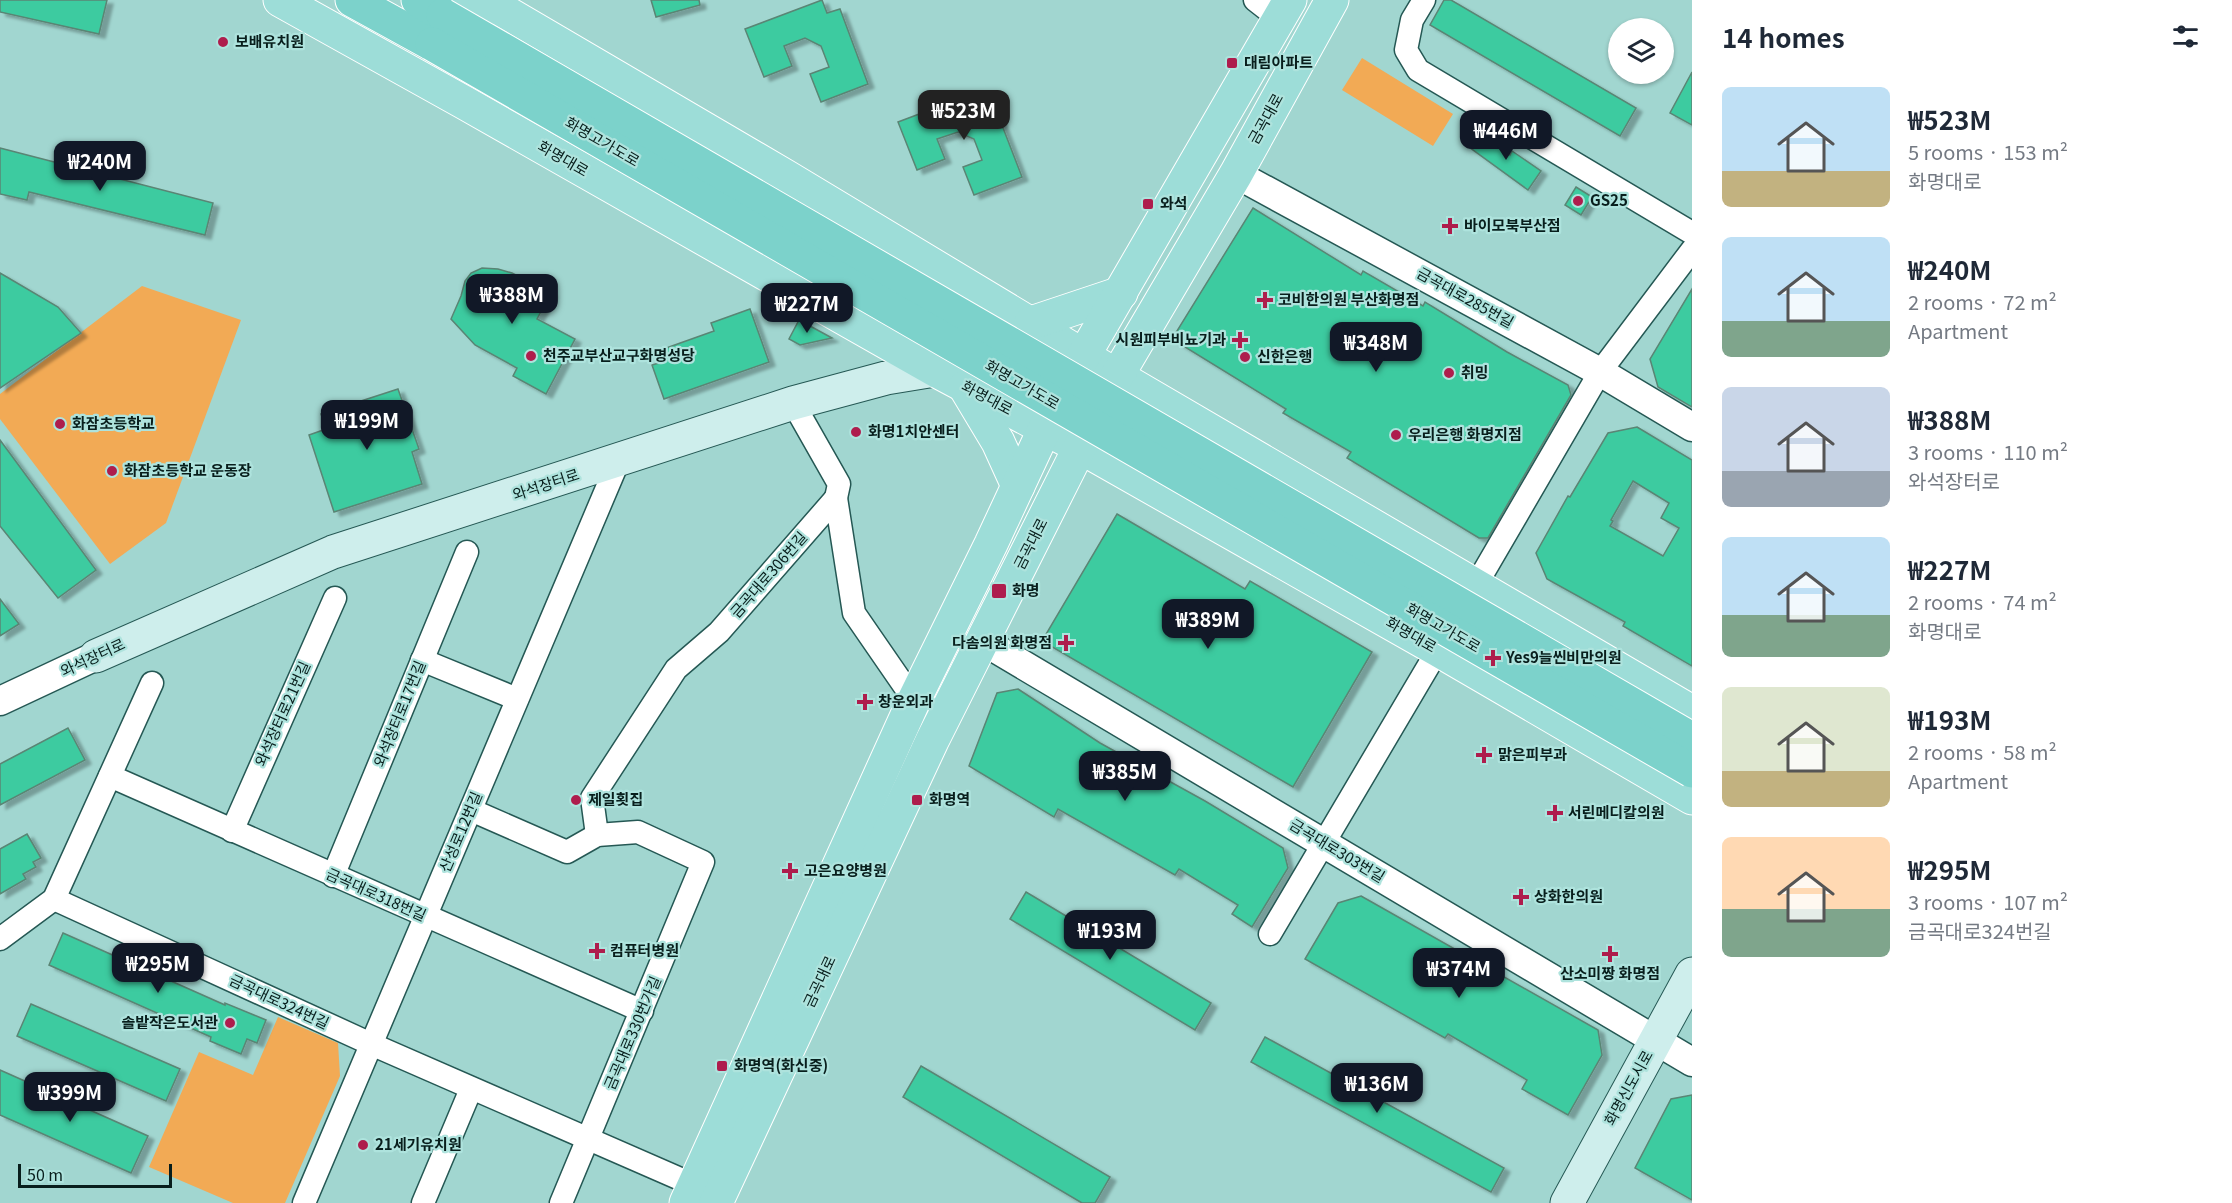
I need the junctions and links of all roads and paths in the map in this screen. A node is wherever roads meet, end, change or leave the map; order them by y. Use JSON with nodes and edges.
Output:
{"nodes":[{"id":1,"x":280,"y":0,"type":"edge"},
{"id":2,"x":352,"y":0,"type":"edge"},
{"id":3,"x":1332,"y":0,"type":"edge"},
{"id":4,"x":1424,"y":0,"type":"edge"},
{"id":5,"x":494,"y":4,"type":"edge"},
{"id":6,"x":1274,"y":6,"type":"edge"},
{"id":7,"x":437,"y":15,"type":"edge"},
{"id":8,"x":384,"y":18,"type":"junction"},
{"id":9,"x":465,"y":103,"type":"junction"},
{"id":10,"x":1236,"y":174,"type":"junction"},
{"id":11,"x":1692,"y":232,"type":"edge"},
{"id":12,"x":1692,"y":250,"type":"edge"},
{"id":13,"x":1121,"y":293,"type":"junction"},
{"id":14,"x":1030,"y":323,"type":"junction"},
{"id":15,"x":1079,"y":365,"type":"junction"},
{"id":16,"x":935,"y":370,"type":"junction"},
{"id":17,"x":1600,"y":372,"type":"junction"},
{"id":18,"x":1117,"y":376,"type":"junction"},
{"id":19,"x":964,"y":385,"type":"junction"},
{"id":20,"x":793,"y":403,"type":"junction"},
{"id":21,"x":1692,"y":427,"type":"edge"},
{"id":22,"x":1045,"y":428,"type":"junction"},
{"id":23,"x":1080,"y":447,"type":"junction"},
{"id":24,"x":618,"y":462,"type":"junction"},
{"id":25,"x":1018,"y":486,"type":"junction"},
{"id":26,"x":836,"y":498,"type":"junction"},
{"id":27,"x":467,"y":552,"type":"dead end"},
{"id":28,"x":1476,"y":585,"type":"junction"},
{"id":29,"x":335,"y":598,"type":"dead end"},
{"id":30,"x":983,"y":641,"type":"junction"},
{"id":31,"x":1438,"y":650,"type":"junction"},
{"id":32,"x":96,"y":656,"type":"joint"},
{"id":33,"x":422,"y":660,"type":"junction"},
{"id":34,"x":152,"y":683,"type":"dead end"},
{"id":35,"x":517,"y":699,"type":"junction"},
{"id":36,"x":914,"y":700,"type":"junction"},
{"id":37,"x":0,"y":701,"type":"edge"},
{"id":38,"x":1692,"y":712,"type":"edge"},
{"id":39,"x":1692,"y":739,"type":"edge"},
{"id":40,"x":1692,"y":771,"type":"edge"},
{"id":41,"x":110,"y":776,"type":"junction"},
{"id":42,"x":1692,"y":798,"type":"edge"},
{"id":43,"x":471,"y":810,"type":"junction"},
{"id":44,"x":232,"y":831,"type":"junction"},
{"id":45,"x":597,"y":835,"type":"junction"},
{"id":46,"x":1324,"y":844,"type":"junction"},
{"id":47,"x":333,"y":876,"type":"junction"},
{"id":48,"x":54,"y":899,"type":"junction"},
{"id":49,"x":425,"y":917,"type":"junction"},
{"id":50,"x":1270,"y":934,"type":"dead end"},
{"id":51,"x":0,"y":939,"type":"edge"},
{"id":52,"x":1692,"y":974,"type":"edge"},
{"id":53,"x":642,"y":1011,"type":"junction"},
{"id":54,"x":1656,"y":1039,"type":"junction"},
{"id":55,"x":371,"y":1044,"type":"junction"},
{"id":56,"x":1692,"y":1062,"type":"edge"},
{"id":57,"x":471,"y":1089,"type":"junction"},
{"id":58,"x":589,"y":1139,"type":"junction"},
{"id":59,"x":699,"y":1197,"type":"edge"},
{"id":60,"x":304,"y":1203,"type":"edge"},
{"id":61,"x":423,"y":1203,"type":"edge"},
{"id":62,"x":561,"y":1203,"type":"edge"},
{"id":63,"x":1566,"y":1203,"type":"edge"}],
"edges":[{"from":1,"to":9,"type":"main road","name":"화명대로"},
{"from":2,"to":8,"type":"highway","name":"화명고가도로"},
{"from":3,"to":10,"type":"main road","name":"금곡대로"},
{"from":4,"to":11,"type":"street"},
{"from":5,"to":7,"type":"main road"},
{"from":5,"to":14,"type":"main road"},
{"from":6,"to":13,"type":"main road","name":"금곡대로"},
{"from":7,"to":8,"type":"highway","name":"화명고가도로"},
{"from":7,"to":39,"type":"highway","name":"화명고가도로","bridge":true},
{"from":7,"to":40,"type":"highway","name":"화명고가도로","bridge":true},
{"from":8,"to":9,"type":"main road"},
{"from":9,"to":16,"type":"main road","name":"화명대로"},
{"from":10,"to":17,"type":"street","name":"금곡대로285번길"},
{"from":10,"to":18,"type":"main road","name":"금곡대로"},
{"from":12,"to":17,"type":"street"},
{"from":13,"to":14,"type":"main road"},
{"from":13,"to":15,"type":"main road","name":"금곡대로"},
{"from":14,"to":15,"type":"main road"},
{"from":15,"to":16,"type":"main road","name":"와석장터로"},
{"from":15,"to":18,"type":"main road"},
{"from":15,"to":22,"type":"main road","name":"금곡대로"},
{"from":16,"to":19,"type":"main road","name":"화명대로"},
{"from":16,"to":20,"type":"main road","name":"와석장터로"},
{"from":17,"to":21,"type":"street","name":"금곡대로285번길"},
{"from":17,"to":28,"type":"street"},
{"from":18,"to":23,"type":"main road","name":"금곡대로"},
{"from":18,"to":28,"type":"main road"},
{"from":19,"to":22,"type":"main road","name":"화명대로"},
{"from":19,"to":25,"type":"main road"},
{"from":20,"to":24,"type":"main road","name":"와석장터로"},
{"from":20,"to":26,"type":"street"},
{"from":22,"to":23,"type":"main road","name":"화명대로"},
{"from":22,"to":25,"type":"main road","name":"금곡대로"},
{"from":23,"to":30,"type":"main road","name":"금곡대로"},
{"from":23,"to":31,"type":"main road","name":"화명대로"},
{"from":24,"to":32,"type":"main road","name":"와석장터로"},
{"from":24,"to":35,"type":"street","name":"산성로12번길"},
{"from":25,"to":36,"type":"main road","name":"금곡대로"},
{"from":26,"to":36,"type":"street"},
{"from":26,"to":45,"type":"street","name":"금곡대로306번길"},
{"from":27,"to":33,"type":"street","name":"와석장터로17번길"},
{"from":28,"to":31,"type":"street"},
{"from":28,"to":38,"type":"main road"},
{"from":29,"to":44,"type":"street","name":"와석장터로21번길"},
{"from":30,"to":46,"type":"street","name":"금곡대로303번길"},
{"from":30,"to":59,"type":"main road","name":"금곡대로"},
{"from":31,"to":42,"type":"main road","name":"화명대로"},
{"from":31,"to":46,"type":"street"},
{"from":32,"to":37,"type":"street","name":"와석장터로"},
{"from":33,"to":35,"type":"street"},
{"from":33,"to":47,"type":"street","name":"와석장터로17번길"},
{"from":34,"to":41,"type":"street"},
{"from":35,"to":43,"type":"street","name":"산성로12번길"},
{"from":36,"to":59,"type":"main road","name":"금곡대로"},
{"from":41,"to":44,"type":"street","name":"금곡대로318번길"},
{"from":41,"to":48,"type":"street"},
{"from":43,"to":45,"type":"street","name":"금곡대로330번가길"},
{"from":43,"to":49,"type":"street","name":"산성로12번길"},
{"from":44,"to":47,"type":"street","name":"금곡대로318번길"},
{"from":45,"to":53,"type":"street","name":"금곡대로330번가길"},
{"from":46,"to":50,"type":"street"},
{"from":46,"to":54,"type":"street","name":"금곡대로303번길"},
{"from":47,"to":49,"type":"street","name":"금곡대로318번길"},
{"from":48,"to":51,"type":"street"},
{"from":48,"to":55,"type":"street","name":"금곡대로324번길"},
{"from":49,"to":53,"type":"street","name":"금곡대로318번길"},
{"from":49,"to":55,"type":"street","name":"산성로12번길"},
{"from":52,"to":54,"type":"main road","name":"화명신도시로"},
{"from":53,"to":58,"type":"street","name":"금곡대로330번가길"},
{"from":54,"to":56,"type":"street","name":"금곡대로303번길"},
{"from":54,"to":63,"type":"main road","name":"화명신도시로"},
{"from":55,"to":57,"type":"street","name":"금곡대로324번길"},
{"from":55,"to":60,"type":"street","name":"산성로12번길"},
{"from":57,"to":58,"type":"street","name":"금곡대로324번길"},
{"from":57,"to":61,"type":"street"},
{"from":58,"to":59,"type":"street","name":"금곡대로324번길"},
{"from":58,"to":62,"type":"street","name":"금곡대로330번가길"}]}
